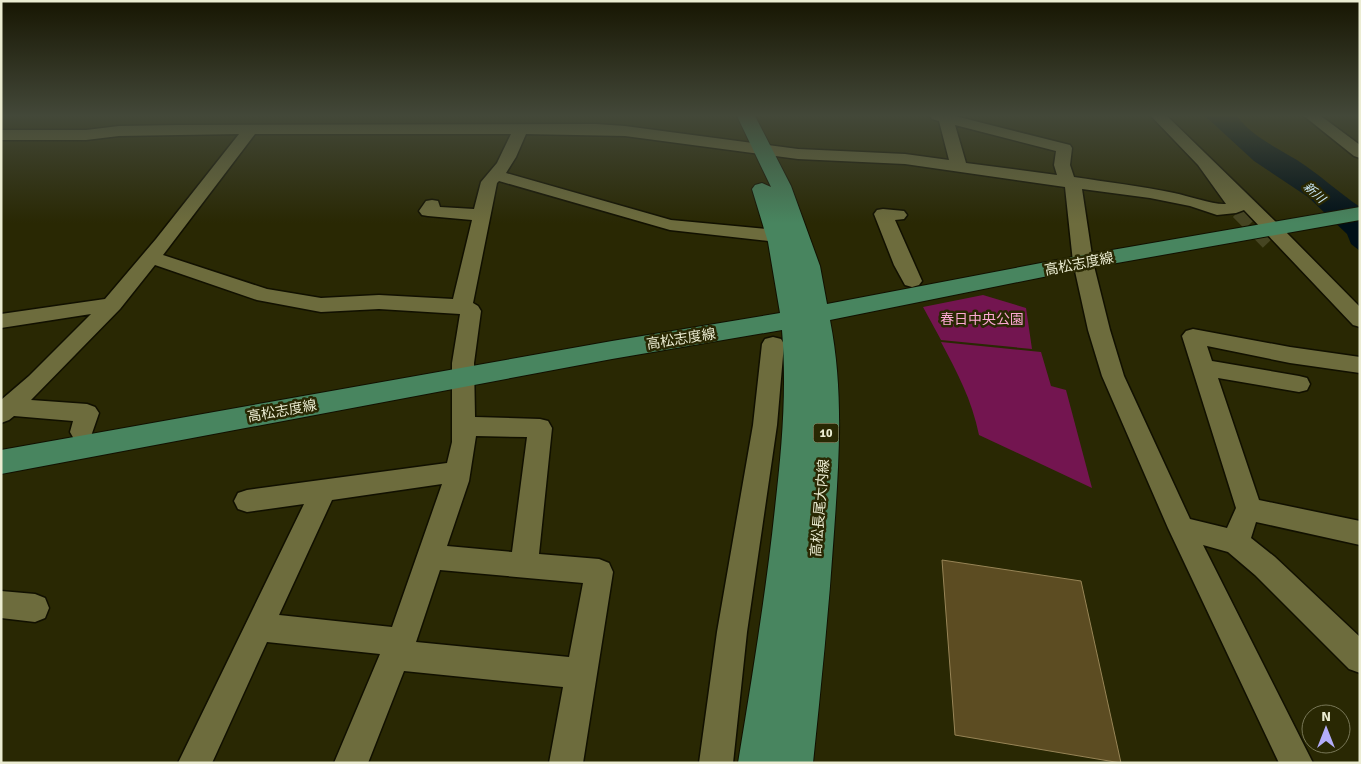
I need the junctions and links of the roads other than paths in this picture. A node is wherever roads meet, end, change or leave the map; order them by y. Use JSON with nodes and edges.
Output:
{"nodes":[{"id":1,"x":233,"y":152,"type":"edge"},
{"id":2,"x":512,"y":152,"type":"edge"},
{"id":3,"x":755,"y":152,"type":"edge"},
{"id":4,"x":756,"y":152,"type":"edge"},
{"id":5,"x":781,"y":152,"type":"edge"},
{"id":6,"x":953,"y":152,"type":"edge"},
{"id":7,"x":1064,"y":152,"type":"edge"},
{"id":8,"x":1194,"y":152,"type":"edge"},
{"id":9,"x":1206,"y":164,"type":"junction"},
{"id":10,"x":959,"y":168,"type":"junction"},
{"id":11,"x":496,"y":175,"type":"junction"},
{"id":12,"x":1070,"y":182,"type":"junction"},
{"id":13,"x":1360,"y":200,"type":"edge"},
{"id":14,"x":432,"y":205,"type":"dead end"},
{"id":15,"x":1360,"y":213,"type":"edge"},
{"id":16,"x":898,"y":214,"type":"dead end"},
{"id":17,"x":482,"y":215,"type":"junction"},
{"id":18,"x":1260,"y":222,"type":"junction"},
{"id":19,"x":778,"y":236,"type":"junction"},
{"id":20,"x":1083,"y":257,"type":"junction"},
{"id":21,"x":152,"y":258,"type":"junction"},
{"id":22,"x":912,"y":281,"type":"junction"},
{"id":23,"x":1332,"y":297,"type":"junction"},
{"id":24,"x":113,"y":304,"type":"junction"},
{"id":25,"x":462,"y":306,"type":"junction"},
{"id":26,"x":803,"y":309,"type":"junction"},
{"id":27,"x":1360,"y":320,"type":"edge"},
{"id":28,"x":1,"y":321,"type":"edge"},
{"id":29,"x":1360,"y":335,"type":"edge"},
{"id":30,"x":773,"y":344,"type":"dead end"},
{"id":31,"x":1360,"y":365,"type":"edge"},
{"id":32,"x":1204,"y":368,"type":"junction"},
{"id":33,"x":463,"y":371,"type":"junction"},
{"id":34,"x":1299,"y":384,"type":"dead end"},
{"id":35,"x":5,"y":410,"type":"edge"},
{"id":36,"x":463,"y":426,"type":"junction"},
{"id":37,"x":82,"y":432,"type":"junction"},
{"id":38,"x":1,"y":446,"type":"edge"},
{"id":39,"x":1,"y":462,"type":"edge"},
{"id":40,"x":458,"y":472,"type":"junction"},
{"id":41,"x":323,"y":491,"type":"junction"},
{"id":42,"x":247,"y":501,"type":"dead end"},
{"id":43,"x":1249,"y":509,"type":"junction"},
{"id":44,"x":1181,"y":528,"type":"junction"},
{"id":45,"x":1360,"y":534,"type":"edge"},
{"id":46,"x":1236,"y":542,"type":"junction"},
{"id":47,"x":431,"y":557,"type":"junction"},
{"id":48,"x":524,"y":565,"type":"junction"},
{"id":49,"x":1,"y":604,"type":"edge"},
{"id":50,"x":34,"y":608,"type":"dead end"},
{"id":51,"x":259,"y":627,"type":"junction"},
{"id":52,"x":398,"y":648,"type":"junction"},
{"id":53,"x":1360,"y":658,"type":"edge"},
{"id":54,"x":582,"y":674,"type":"junction"},
{"id":55,"x":195,"y":763,"type":"edge"},
{"id":56,"x":351,"y":763,"type":"edge"},
{"id":57,"x":566,"y":763,"type":"edge"},
{"id":58,"x":716,"y":763,"type":"edge"},
{"id":59,"x":758,"y":763,"type":"edge"},
{"id":60,"x":793,"y":763,"type":"edge"},
{"id":61,"x":1296,"y":763,"type":"edge"}],
"edges":[{"from":1,"to":21,"type":"street"},
{"from":2,"to":11,"type":"street"},
{"from":3,"to":19,"type":"main road","name":"高松長尾大内線","number":"10"},
{"from":4,"to":26,"type":"main road","name":"高松長尾大内線","number":"10"},
{"from":5,"to":10,"type":"street"},
{"from":6,"to":10,"type":"street"},
{"from":7,"to":12,"type":"street"},
{"from":8,"to":9,"type":"street"},
{"from":9,"to":18,"type":"street"},
{"from":9,"to":18,"type":"street"},
{"from":10,"to":12,"type":"street"},
{"from":11,"to":17,"type":"street"},
{"from":11,"to":19,"type":"street"},
{"from":12,"to":18,"type":"street"},
{"from":12,"to":20,"type":"street"},
{"from":13,"to":18,"type":"main road","name":"高松志度線"},
{"from":14,"to":17,"type":"street"},
{"from":15,"to":18,"type":"main road","name":"高松志度線"},
{"from":16,"to":22,"type":"street"},
{"from":17,"to":25,"type":"street"},
{"from":18,"to":20,"type":"main road","name":"高松志度線"},
{"from":18,"to":23,"type":"street"},
{"from":19,"to":26,"type":"main road","name":"高松長尾大内線","number":"10"},
{"from":20,"to":22,"type":"main road","name":"高松志度線"},
{"from":20,"to":26,"type":"main road","name":"高松志度線"},
{"from":20,"to":44,"type":"street"},
{"from":21,"to":24,"type":"street"},
{"from":21,"to":25,"type":"street"},
{"from":22,"to":26,"type":"main road","name":"高松志度線"},
{"from":23,"to":27,"type":"street"},
{"from":23,"to":29,"type":"street"},
{"from":24,"to":28,"type":"street"},
{"from":24,"to":35,"type":"street"},
{"from":25,"to":33,"type":"street"},
{"from":26,"to":33,"type":"main road","name":"高松志度線"},
{"from":26,"to":59,"type":"main road","name":"高松長尾大内線","number":"10"},
{"from":26,"to":60,"type":"main road","name":"高松長尾大内線","number":"10"},
{"from":30,"to":58,"type":"street"},
{"from":31,"to":32,"type":"street"},
{"from":32,"to":34,"type":"street"},
{"from":32,"to":43,"type":"street"},
{"from":33,"to":36,"type":"street"},
{"from":33,"to":37,"type":"main road","name":"高松志度線"},
{"from":33,"to":39,"type":"main road","name":"高松志度線"},
{"from":35,"to":37,"type":"street"},
{"from":36,"to":40,"type":"street"},
{"from":36,"to":48,"type":"street"},
{"from":37,"to":38,"type":"main road","name":"高松志度線"},
{"from":40,"to":41,"type":"street"},
{"from":40,"to":47,"type":"street"},
{"from":41,"to":42,"type":"street"},
{"from":41,"to":51,"type":"street"},
{"from":43,"to":45,"type":"street"},
{"from":43,"to":46,"type":"street"},
{"from":44,"to":46,"type":"street"},
{"from":44,"to":61,"type":"street"},
{"from":46,"to":53,"type":"street"},
{"from":47,"to":48,"type":"street"},
{"from":47,"to":52,"type":"street"},
{"from":48,"to":54,"type":"street"},
{"from":49,"to":50,"type":"street"},
{"from":51,"to":52,"type":"street"},
{"from":51,"to":55,"type":"street"},
{"from":52,"to":54,"type":"street"},
{"from":52,"to":56,"type":"street"},
{"from":54,"to":57,"type":"street"}]}
